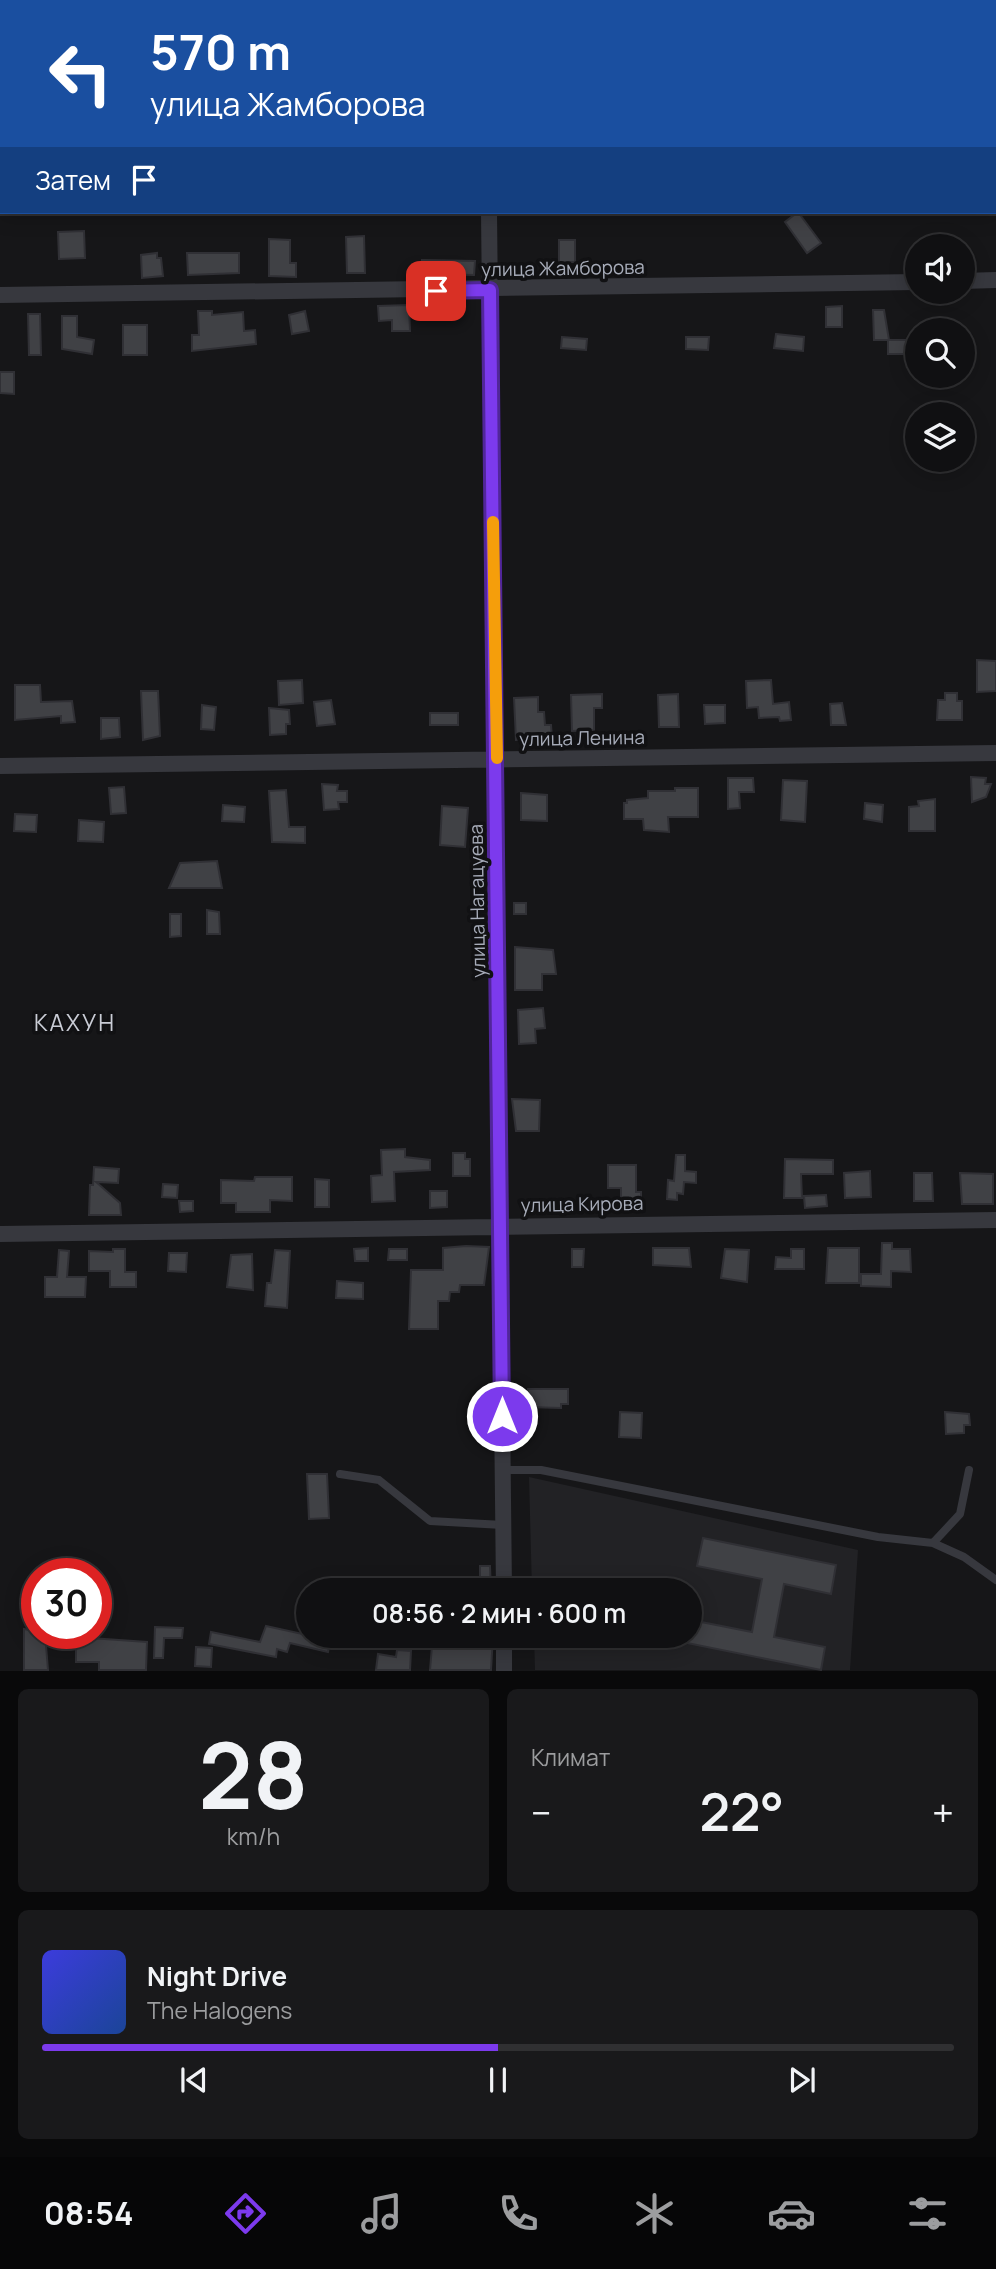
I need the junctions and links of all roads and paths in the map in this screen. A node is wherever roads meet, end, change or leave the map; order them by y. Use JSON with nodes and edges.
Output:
{"nodes":[{"id":1,"x":489,"y":214,"type":"edge"},
{"id":2,"x":996,"y":280,"type":"edge"},
{"id":3,"x":975,"y":281,"type":"edge"},
{"id":4,"x":905,"y":282,"type":"edge"},
{"id":5,"x":490,"y":290,"type":"junction"},
{"id":6,"x":0,"y":295,"type":"edge"},
{"id":7,"x":996,"y":753,"type":"edge"},
{"id":8,"x":497,"y":760,"type":"junction"},
{"id":9,"x":0,"y":766,"type":"edge"},
{"id":10,"x":996,"y":1220,"type":"edge"},
{"id":11,"x":501,"y":1227,"type":"junction"},
{"id":12,"x":0,"y":1234,"type":"edge"},
{"id":13,"x":503,"y":1470,"type":"junction"},
{"id":14,"x":969,"y":1470,"type":"dead end"},
{"id":15,"x":340,"y":1474,"type":"dead end"},
{"id":16,"x":503,"y":1525,"type":"junction"},
{"id":17,"x":933,"y":1543,"type":"junction"},
{"id":18,"x":504,"y":1578,"type":"edge"},
{"id":19,"x":996,"y":1580,"type":"edge"},
{"id":20,"x":504,"y":1648,"type":"edge"},
{"id":21,"x":504,"y":1671,"type":"edge"}],
"edges":[{"from":1,"to":5,"type":"street","name":"улица Нагацуева"},
{"from":2,"to":3,"type":"street"},
{"from":4,"to":5,"type":"street","name":"улица Жамборова"},
{"from":5,"to":6,"type":"street","name":"улица Жамборова"},
{"from":5,"to":8,"type":"street","name":"улица Нагацуева"},
{"from":7,"to":8,"type":"street","name":"улица Ленина"},
{"from":8,"to":9,"type":"street","name":"улица Ленина"},
{"from":8,"to":11,"type":"street","name":"улица Нагацуева"},
{"from":10,"to":11,"type":"street","name":"улица Кирова"},
{"from":11,"to":12,"type":"street","name":"улица Кирова"},
{"from":11,"to":13,"type":"street","name":"улица Нагацуева"},
{"from":13,"to":16,"type":"street","name":"улица Нагацуева"},
{"from":13,"to":17,"type":"lane"},
{"from":14,"to":17,"type":"lane"},
{"from":15,"to":16,"type":"lane"},
{"from":16,"to":18,"type":"street","name":"улица Нагацуева"},
{"from":17,"to":19,"type":"lane"},
{"from":20,"to":21,"type":"street"}]}
